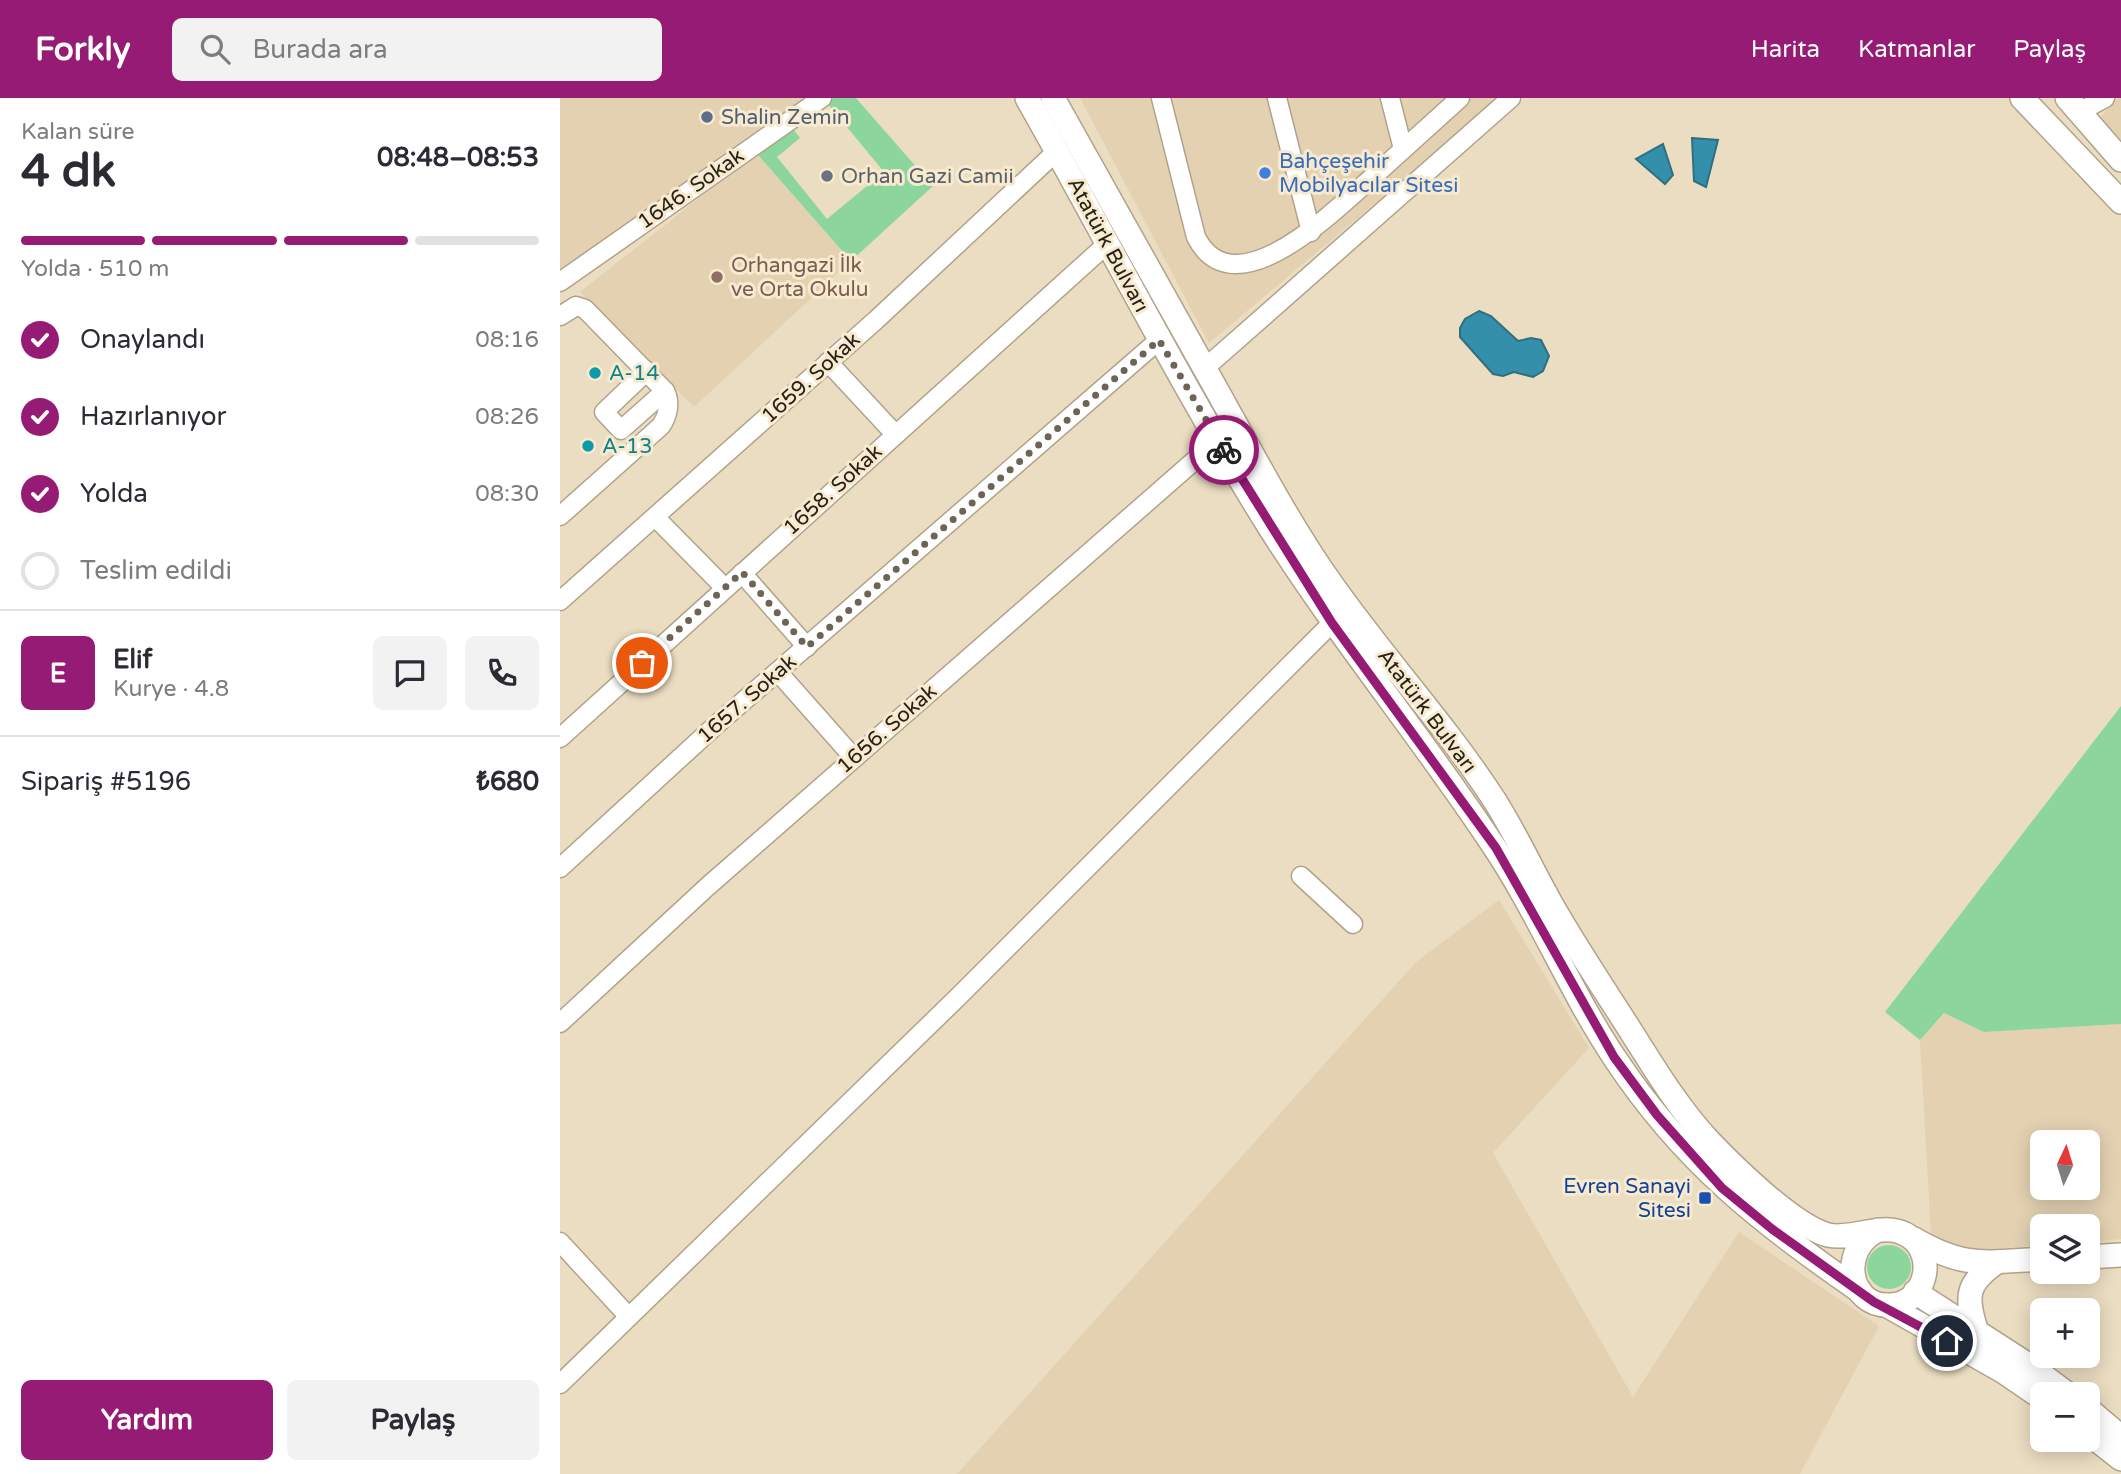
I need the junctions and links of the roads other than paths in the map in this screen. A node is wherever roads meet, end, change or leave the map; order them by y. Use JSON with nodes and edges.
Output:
{"nodes":[{"id":1,"x":822,"y":98,"type":"edge"},
{"id":2,"x":1027,"y":98,"type":"edge"},
{"id":3,"x":1053,"y":98,"type":"edge"},
{"id":4,"x":1161,"y":98,"type":"edge"},
{"id":5,"x":1276,"y":98,"type":"edge"},
{"id":6,"x":1390,"y":98,"type":"edge"},
{"id":7,"x":1460,"y":98,"type":"edge"},
{"id":8,"x":1511,"y":98,"type":"edge"},
{"id":9,"x":2022,"y":98,"type":"edge"},
{"id":10,"x":2105,"y":98,"type":"edge"},
{"id":11,"x":2073,"y":105,"type":"edge"},
{"id":12,"x":1403,"y":149,"type":"junction"},
{"id":13,"x":1057,"y":151,"type":"junction"},
{"id":14,"x":2121,"y":160,"type":"edge"},
{"id":15,"x":2121,"y":202,"type":"edge"},
{"id":16,"x":1311,"y":232,"type":"junction"},
{"id":17,"x":1107,"y":244,"type":"junction"},
{"id":18,"x":560,"y":282,"type":"edge"},
{"id":19,"x":560,"y":316,"type":"edge"},
{"id":20,"x":1159,"y":340,"type":"junction"},
{"id":21,"x":828,"y":362,"type":"junction"},
{"id":22,"x":1205,"y":368,"type":"junction"},
{"id":23,"x":646,"y":371,"type":"junction"},
{"id":24,"x":664,"y":390,"type":"junction"},
{"id":25,"x":621,"y":430,"type":"junction"},
{"id":26,"x":895,"y":434,"type":"junction"},
{"id":27,"x":1218,"y":440,"type":"junction"},
{"id":28,"x":637,"y":447,"type":"junction"},
{"id":29,"x":560,"y":516,"type":"edge"},
{"id":30,"x":656,"y":518,"type":"junction"},
{"id":31,"x":742,"y":572,"type":"junction"},
{"id":32,"x":725,"y":588,"type":"junction"},
{"id":33,"x":560,"y":601,"type":"edge"},
{"id":34,"x":1332,"y":623,"type":"junction"},
{"id":35,"x":807,"y":647,"type":"junction"},
{"id":36,"x":778,"y":671,"type":"junction"},
{"id":37,"x":560,"y":738,"type":"edge"},
{"id":38,"x":854,"y":758,"type":"junction"},
{"id":39,"x":1487,"y":790,"type":"junction"},
{"id":40,"x":1467,"y":805,"type":"junction"},
{"id":41,"x":560,"y":868,"type":"edge"},
{"id":42,"x":1300,"y":876,"type":"dead end"},
{"id":43,"x":1353,"y":924,"type":"dead end"},
{"id":44,"x":560,"y":1023,"type":"edge"},
{"id":45,"x":1637,"y":1042,"type":"junction"},
{"id":46,"x":1614,"y":1057,"type":"junction"},
{"id":47,"x":1878,"y":1230,"type":"junction"},
{"id":48,"x":1912,"y":1238,"type":"junction"},
{"id":49,"x":560,"y":1242,"type":"edge"},
{"id":50,"x":2121,"y":1255,"type":"edge"},
{"id":51,"x":2100,"y":1256,"type":"edge"},
{"id":52,"x":2030,"y":1260,"type":"edge"},
{"id":53,"x":1997,"y":1262,"type":"junction"},
{"id":54,"x":1918,"y":1289,"type":"junction"},
{"id":55,"x":1860,"y":1291,"type":"junction"},
{"id":56,"x":1886,"y":1306,"type":"junction"},
{"id":57,"x":629,"y":1317,"type":"junction"},
{"id":58,"x":1977,"y":1332,"type":"junction"},
{"id":59,"x":2051,"y":1382,"type":"edge"},
{"id":60,"x":560,"y":1384,"type":"edge"},
{"id":61,"x":2030,"y":1390,"type":"edge"},
{"id":62,"x":2100,"y":1419,"type":"edge"},
{"id":63,"x":2121,"y":1437,"type":"edge"},
{"id":64,"x":2100,"y":1442,"type":"edge"},
{"id":65,"x":2121,"y":1459,"type":"edge"}],
"edges":[{"from":1,"to":18,"type":"street","name":"1646. Sokak"},
{"from":2,"to":13,"type":"main road","name":"Atatürk Bulvarı"},
{"from":3,"to":22,"type":"main road","name":"Atatürk Bulvarı"},
{"from":4,"to":16,"type":"street"},
{"from":5,"to":16,"type":"street"},
{"from":6,"to":12,"type":"street"},
{"from":7,"to":12,"type":"street"},
{"from":8,"to":22,"type":"street"},
{"from":9,"to":15,"type":"main road"},
{"from":10,"to":11,"type":"street"},
{"from":11,"to":14,"type":"main road"},
{"from":12,"to":16,"type":"street"},
{"from":13,"to":17,"type":"main road","name":"Atatürk Bulvarı"},
{"from":13,"to":21,"type":"street","name":"1659. Sokak"},
{"from":17,"to":20,"type":"main road","name":"Atatürk Bulvarı"},
{"from":17,"to":26,"type":"street","name":"1658. Sokak"},
{"from":19,"to":23,"type":"street"},
{"from":20,"to":27,"type":"main road","name":"Atatürk Bulvarı"},
{"from":20,"to":35,"type":"street","name":"1657. Sokak"},
{"from":21,"to":26,"type":"street"},
{"from":21,"to":30,"type":"street","name":"1659. Sokak"},
{"from":22,"to":39,"type":"main road","name":"Atatürk Bulvarı"},
{"from":23,"to":24,"type":"street"},
{"from":23,"to":25,"type":"street"},
{"from":24,"to":25,"type":"street"},
{"from":24,"to":28,"type":"street"},
{"from":25,"to":28,"type":"street"},
{"from":26,"to":31,"type":"street","name":"1658. Sokak"},
{"from":27,"to":34,"type":"main road","name":"Atatürk Bulvarı"},
{"from":27,"to":38,"type":"street","name":"1656. Sokak"},
{"from":28,"to":29,"type":"street"},
{"from":30,"to":32,"type":"street"},
{"from":30,"to":33,"type":"street","name":"1659. Sokak"},
{"from":31,"to":32,"type":"street","name":"1658. Sokak"},
{"from":31,"to":35,"type":"street"},
{"from":32,"to":37,"type":"street","name":"1658. Sokak"},
{"from":34,"to":40,"type":"main road","name":"Atatürk Bulvarı"},
{"from":34,"to":57,"type":"street"},
{"from":35,"to":36,"type":"street","name":"1657. Sokak"},
{"from":36,"to":38,"type":"street"},
{"from":36,"to":41,"type":"street","name":"1657. Sokak"},
{"from":38,"to":44,"type":"street","name":"1656. Sokak"},
{"from":39,"to":40,"type":"main road"},
{"from":39,"to":45,"type":"main road","name":"Atatürk Bulvarı"},
{"from":40,"to":46,"type":"main road","name":"Atatürk Bulvarı"},
{"from":42,"to":43,"type":"street"},
{"from":45,"to":46,"type":"main road"},
{"from":45,"to":47,"type":"main road","name":"Atatürk Bulvarı"},
{"from":46,"to":55,"type":"main road","name":"Atatürk Bulvarı"},
{"from":47,"to":48,"type":"main road","name":"Atatürk Bulvarı"},
{"from":47,"to":55,"type":"main road"},
{"from":48,"to":53,"type":"main road","name":"Atatürk Bulvarı"},
{"from":48,"to":54,"type":"main road"},
{"from":49,"to":57,"type":"street"},
{"from":50,"to":51,"type":"main road"},
{"from":52,"to":53,"type":"main road"},
{"from":53,"to":54,"type":"main road"},
{"from":53,"to":58,"type":"main road"},
{"from":54,"to":56,"type":"main road"},
{"from":54,"to":58,"type":"main road"},
{"from":55,"to":56,"type":"main road","name":"Atatürk Bulvarı"},
{"from":56,"to":61,"type":"main road","name":"Atatürk Bulvarı"},
{"from":57,"to":60,"type":"street"},
{"from":58,"to":59,"type":"main road"},
{"from":62,"to":63,"type":"main road"},
{"from":64,"to":65,"type":"main road"}]}
